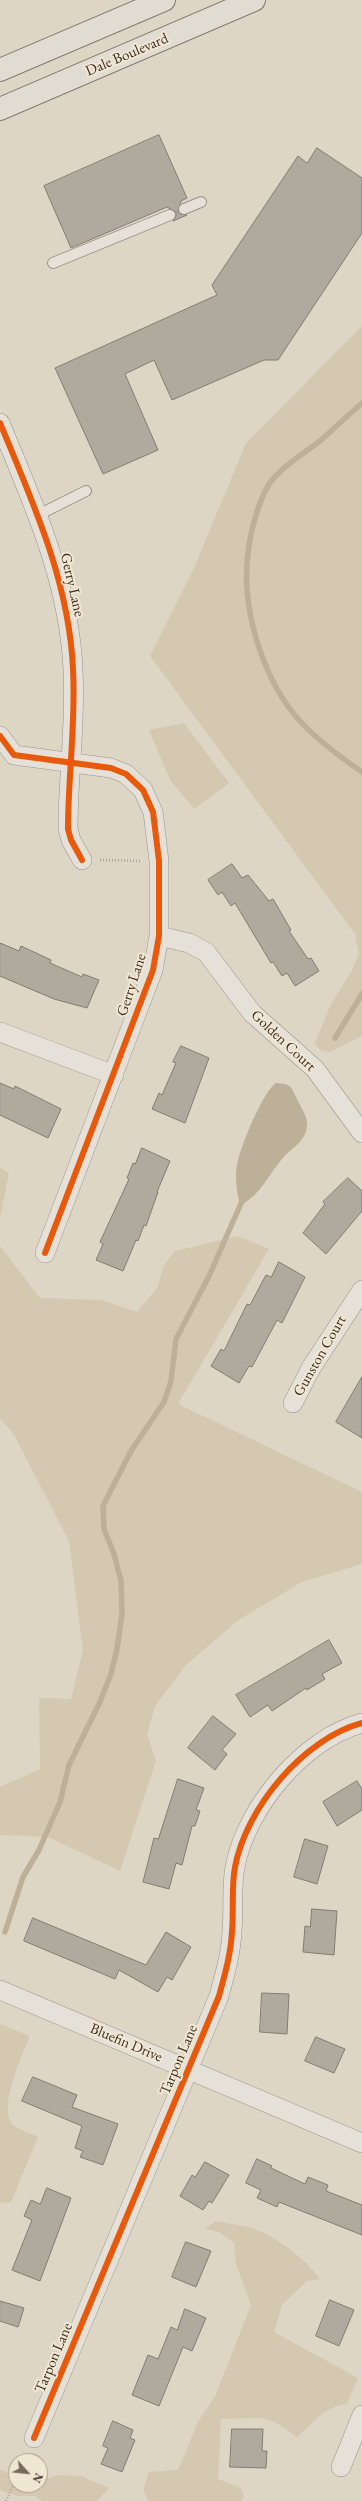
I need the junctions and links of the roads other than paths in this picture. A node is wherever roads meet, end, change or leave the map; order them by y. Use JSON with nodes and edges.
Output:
{"nodes":[{"id":1,"x":164,"y":0,"type":"edge"},
{"id":2,"x":254,"y":0,"type":"edge"},
{"id":3,"x":0,"y":70,"type":"edge"},
{"id":4,"x":0,"y":109,"type":"edge"},
{"id":5,"x":201,"y":202,"type":"dead end"},
{"id":6,"x":184,"y":209,"type":"dead end"},
{"id":7,"x":170,"y":215,"type":"dead end"},
{"id":8,"x":53,"y":263,"type":"dead end"},
{"id":9,"x":0,"y":423,"type":"edge"},
{"id":10,"x":86,"y":491,"type":"dead end"},
{"id":11,"x":38,"y":515,"type":"junction"},
{"id":12,"x":0,"y":736,"type":"edge"},
{"id":13,"x":73,"y":761,"type":"junction"},
{"id":14,"x":82,"y":860,"type":"road end"},
{"id":15,"x":159,"y":936,"type":"junction"},
{"id":16,"x":0,"y":1032,"type":"edge"},
{"id":17,"x":114,"y":1075,"type":"junction"},
{"id":18,"x":362,"y":1133,"type":"edge"},
{"id":19,"x":45,"y":1253,"type":"dead end"},
{"id":20,"x":362,"y":1290,"type":"edge"},
{"id":21,"x":293,"y":1403,"type":"dead end"},
{"id":22,"x":362,"y":1723,"type":"edge"},
{"id":23,"x":0,"y":1990,"type":"edge"},
{"id":24,"x":189,"y":2070,"type":"junction"},
{"id":25,"x":362,"y":2142,"type":"edge"},
{"id":26,"x":362,"y":2415,"type":"edge"},
{"id":27,"x":34,"y":2438,"type":"dead end"},
{"id":28,"x":341,"y":2467,"type":"dead end"}],
"edges":[{"from":1,"to":3,"type":"main road"},
{"from":2,"to":4,"type":"main road","name":"Dale Boulevard"},
{"from":5,"to":6,"type":"lane"},
{"from":7,"to":8,"type":"lane"},
{"from":9,"to":11,"type":"street","name":"Gerry Lane"},
{"from":10,"to":11,"type":"lane"},
{"from":11,"to":13,"type":"street","name":"Gerry Lane"},
{"from":12,"to":13,"type":"street"},
{"from":13,"to":14,"type":"street","name":"Gerry Lane"},
{"from":13,"to":15,"type":"street","name":"Gerry Lane"},
{"from":15,"to":17,"type":"street","name":"Gerry Lane"},
{"from":15,"to":18,"type":"street","name":"Golden Court"},
{"from":16,"to":17,"type":"street"},
{"from":17,"to":19,"type":"street","name":"Gerry Lane"},
{"from":20,"to":21,"type":"street","name":"Gunston Court"},
{"from":22,"to":24,"type":"street","name":"Tarpon Lane"},
{"from":23,"to":24,"type":"street","name":"Bluefin Drive"},
{"from":24,"to":25,"type":"street","name":"Bluefin Drive"},
{"from":24,"to":27,"type":"street","name":"Tarpon Lane"},
{"from":26,"to":28,"type":"street"}]}
